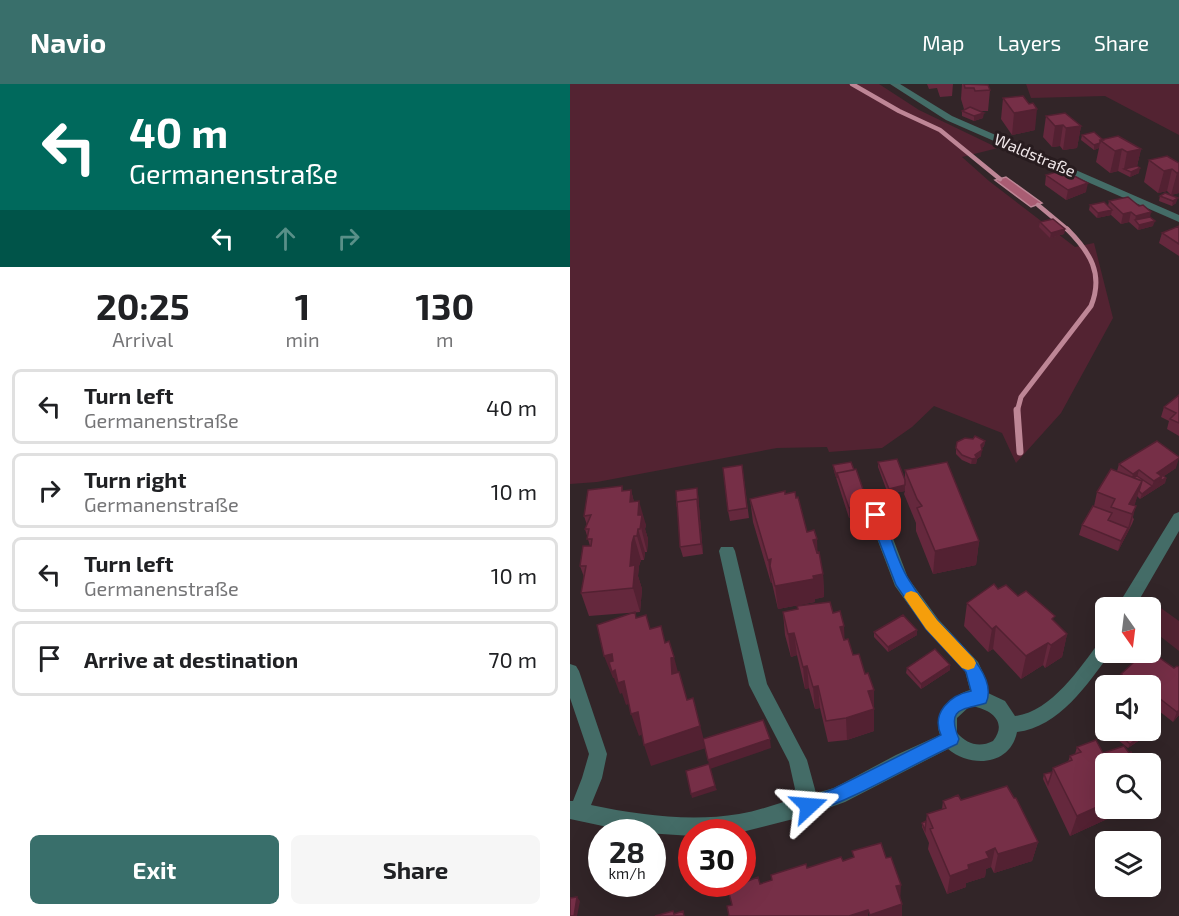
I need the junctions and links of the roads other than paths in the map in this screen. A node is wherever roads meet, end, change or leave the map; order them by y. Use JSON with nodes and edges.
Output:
{"nodes":[{"id":1,"x":894,"y":84,"type":"edge"},
{"id":2,"x":1179,"y":219,"type":"edge"},
{"id":3,"x":876,"y":515,"type":"dead end"},
{"id":4,"x":1179,"y":518,"type":"edge"},
{"id":5,"x":727,"y":551,"type":"dead end"},
{"id":6,"x":1132,"y":597,"type":"edge"},
{"id":7,"x":1095,"y":660,"type":"edge"},
{"id":8,"x":570,"y":671,"type":"edge"},
{"id":9,"x":980,"y":698,"type":"junction"},
{"id":10,"x":1010,"y":725,"type":"junction"},
{"id":11,"x":951,"y":739,"type":"junction"},
{"id":12,"x":809,"y":806,"type":"junction"},
{"id":13,"x":574,"y":811,"type":"edge"}],
"edges":[{"from":1,"to":2,"type":"street","name":"Waldstraße"},
{"from":3,"to":9,"type":"street"},
{"from":4,"to":6,"type":"street"},
{"from":5,"to":12,"type":"street"},
{"from":7,"to":10,"type":"street"},
{"from":8,"to":13,"type":"street"},
{"from":9,"to":10,"type":"street"},
{"from":9,"to":11,"type":"street"},
{"from":10,"to":11,"type":"street"},
{"from":11,"to":12,"type":"street"},
{"from":12,"to":13,"type":"street"}]}
